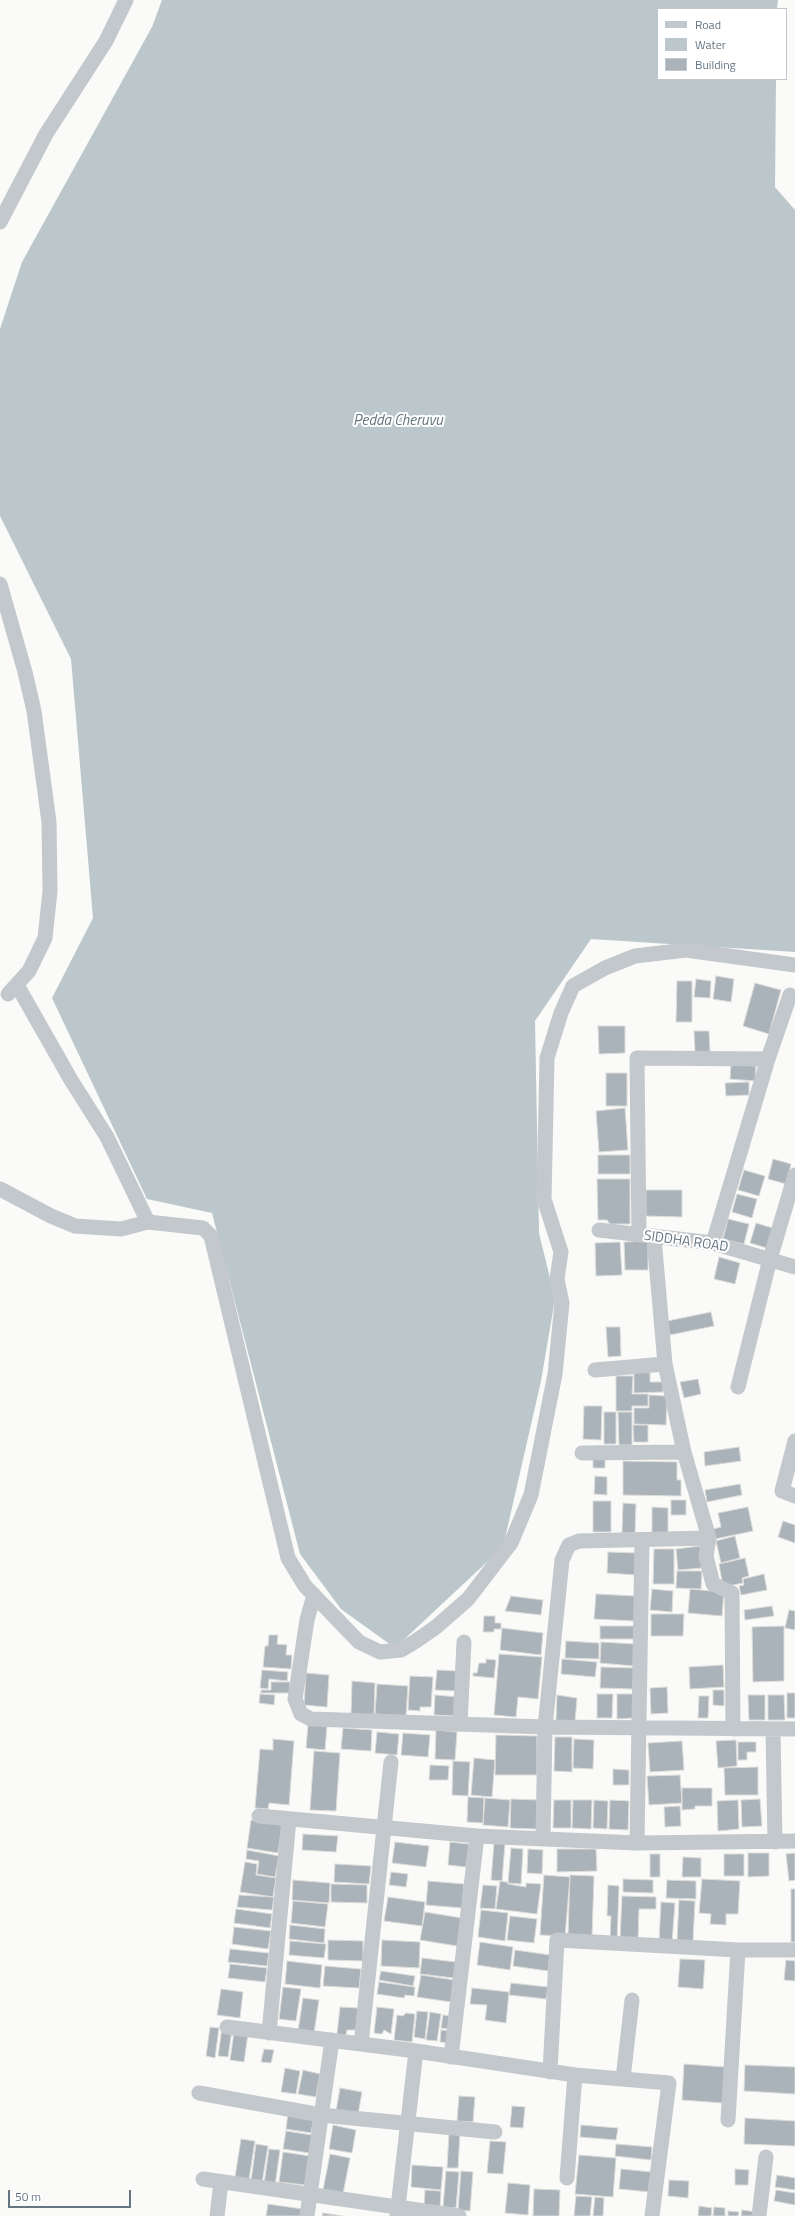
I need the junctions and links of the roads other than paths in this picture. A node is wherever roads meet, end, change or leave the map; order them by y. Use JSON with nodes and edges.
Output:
{"nodes":[{"id":1,"x":126,"y":0,"type":"edge"},
{"id":2,"x":0,"y":222,"type":"edge"},
{"id":3,"x":0,"y":584,"type":"edge"},
{"id":4,"x":795,"y":965,"type":"edge"},
{"id":5,"x":790,"y":995,"type":"dead end"},
{"id":6,"x":768,"y":1059,"type":"junction"},
{"id":7,"x":795,"y":1176,"type":"edge"},
{"id":8,"x":0,"y":1189,"type":"edge"},
{"id":9,"x":148,"y":1222,"type":"junction"},
{"id":10,"x":599,"y":1230,"type":"dead end"},
{"id":11,"x":639,"y":1236,"type":"junction"},
{"id":12,"x":654,"y":1238,"type":"junction"},
{"id":13,"x":713,"y":1244,"type":"junction"},
{"id":14,"x":770,"y":1259,"type":"junction"},
{"id":15,"x":795,"y":1267,"type":"edge"},
{"id":16,"x":665,"y":1364,"type":"junction"},
{"id":17,"x":595,"y":1370,"type":"dead end"},
{"id":18,"x":738,"y":1387,"type":"dead end"},
{"id":19,"x":795,"y":1441,"type":"edge"},
{"id":20,"x":684,"y":1452,"type":"junction"},
{"id":21,"x":582,"y":1453,"type":"dead end"},
{"id":22,"x":795,"y":1496,"type":"edge"},
{"id":23,"x":710,"y":1538,"type":"junction"},
{"id":24,"x":642,"y":1540,"type":"junction"},
{"id":25,"x":314,"y":1595,"type":"junction"},
{"id":26,"x":464,"y":1642,"type":"dead end"},
{"id":27,"x":460,"y":1724,"type":"junction"},
{"id":28,"x":545,"y":1727,"type":"junction"},
{"id":29,"x":640,"y":1729,"type":"junction"},
{"id":30,"x":733,"y":1729,"type":"junction"},
{"id":31,"x":774,"y":1730,"type":"junction"},
{"id":32,"x":795,"y":1730,"type":"edge"},
{"id":33,"x":391,"y":1762,"type":"dead end"},
{"id":34,"x":259,"y":1816,"type":"dead end"},
{"id":35,"x":289,"y":1819,"type":"junction"},
{"id":36,"x":384,"y":1827,"type":"junction"},
{"id":37,"x":477,"y":1836,"type":"junction"},
{"id":38,"x":543,"y":1839,"type":"junction"},
{"id":39,"x":795,"y":1840,"type":"edge"},
{"id":40,"x":775,"y":1842,"type":"junction"},
{"id":41,"x":637,"y":1843,"type":"junction"},
{"id":42,"x":738,"y":1950,"type":"junction"},
{"id":43,"x":795,"y":1950,"type":"edge"},
{"id":44,"x":632,"y":2000,"type":"dead end"},
{"id":45,"x":227,"y":2027,"type":"dead end"},
{"id":46,"x":269,"y":2033,"type":"junction"},
{"id":47,"x":332,"y":2040,"type":"junction"},
{"id":48,"x":361,"y":2044,"type":"junction"},
{"id":49,"x":416,"y":2051,"type":"junction"},
{"id":50,"x":451,"y":2057,"type":"junction"},
{"id":51,"x":550,"y":2072,"type":"junction"},
{"id":52,"x":575,"y":2075,"type":"junction"},
{"id":53,"x":623,"y":2080,"type":"junction"},
{"id":54,"x":199,"y":2093,"type":"dead end"},
{"id":55,"x":321,"y":2115,"type":"junction"},
{"id":56,"x":728,"y":2120,"type":"dead end"},
{"id":57,"x":407,"y":2125,"type":"junction"},
{"id":58,"x":495,"y":2132,"type":"dead end"},
{"id":59,"x":766,"y":2157,"type":"dead end"},
{"id":60,"x":567,"y":2178,"type":"dead end"},
{"id":61,"x":203,"y":2180,"type":"dead end"},
{"id":62,"x":221,"y":2182,"type":"junction"},
{"id":63,"x":309,"y":2195,"type":"junction"},
{"id":64,"x":397,"y":2212,"type":"edge"},
{"id":65,"x":217,"y":2216,"type":"edge"},
{"id":66,"x":306,"y":2216,"type":"edge"},
{"id":67,"x":459,"y":2216,"type":"edge"},
{"id":68,"x":652,"y":2216,"type":"edge"},
{"id":69,"x":759,"y":2216,"type":"edge"}],
"edges":[{"from":1,"to":2,"type":"street"},
{"from":3,"to":9,"type":"street"},
{"from":4,"to":25,"type":"street"},
{"from":5,"to":6,"type":"street"},
{"from":6,"to":11,"type":"street"},
{"from":6,"to":13,"type":"street"},
{"from":7,"to":14,"type":"street"},
{"from":8,"to":9,"type":"street"},
{"from":9,"to":25,"type":"street"},
{"from":10,"to":11,"type":"street","name":"SIDDHA ROAD"},
{"from":11,"to":12,"type":"street","name":"SIDDHA ROAD"},
{"from":12,"to":13,"type":"street","name":"SIDDHA ROAD"},
{"from":12,"to":16,"type":"street"},
{"from":13,"to":14,"type":"street","name":"SIDDHA ROAD"},
{"from":14,"to":15,"type":"street","name":"SIDDHA ROAD"},
{"from":14,"to":18,"type":"street"},
{"from":16,"to":17,"type":"street"},
{"from":16,"to":20,"type":"street"},
{"from":19,"to":22,"type":"street"},
{"from":20,"to":21,"type":"street"},
{"from":20,"to":23,"type":"street"},
{"from":23,"to":24,"type":"street"},
{"from":23,"to":30,"type":"street"},
{"from":24,"to":28,"type":"street"},
{"from":24,"to":29,"type":"street"},
{"from":25,"to":27,"type":"street"},
{"from":26,"to":27,"type":"street"},
{"from":27,"to":28,"type":"street"},
{"from":28,"to":29,"type":"street"},
{"from":28,"to":38,"type":"street"},
{"from":29,"to":30,"type":"street"},
{"from":29,"to":41,"type":"street"},
{"from":30,"to":31,"type":"street"},
{"from":31,"to":32,"type":"street"},
{"from":31,"to":40,"type":"street"},
{"from":33,"to":36,"type":"street"},
{"from":34,"to":35,"type":"street"},
{"from":35,"to":36,"type":"street"},
{"from":35,"to":46,"type":"street"},
{"from":36,"to":37,"type":"street"},
{"from":36,"to":48,"type":"street"},
{"from":37,"to":38,"type":"street"},
{"from":37,"to":50,"type":"street"},
{"from":38,"to":41,"type":"street"},
{"from":39,"to":40,"type":"street"},
{"from":40,"to":41,"type":"street"},
{"from":42,"to":43,"type":"street"},
{"from":42,"to":51,"type":"street"},
{"from":42,"to":56,"type":"street"},
{"from":44,"to":53,"type":"street"},
{"from":45,"to":46,"type":"street"},
{"from":46,"to":47,"type":"street"},
{"from":47,"to":48,"type":"street"},
{"from":47,"to":55,"type":"street"},
{"from":48,"to":49,"type":"street"},
{"from":49,"to":50,"type":"street"},
{"from":49,"to":57,"type":"street"},
{"from":50,"to":51,"type":"street"},
{"from":51,"to":52,"type":"street"},
{"from":52,"to":53,"type":"street"},
{"from":52,"to":60,"type":"street"},
{"from":53,"to":68,"type":"street"},
{"from":54,"to":55,"type":"street"},
{"from":55,"to":57,"type":"street"},
{"from":55,"to":63,"type":"street"},
{"from":57,"to":58,"type":"street"},
{"from":57,"to":64,"type":"street"},
{"from":59,"to":69,"type":"street"},
{"from":61,"to":62,"type":"street"},
{"from":62,"to":63,"type":"street"},
{"from":62,"to":65,"type":"street"},
{"from":63,"to":64,"type":"street"},
{"from":63,"to":66,"type":"street"},
{"from":64,"to":67,"type":"street"}]}
